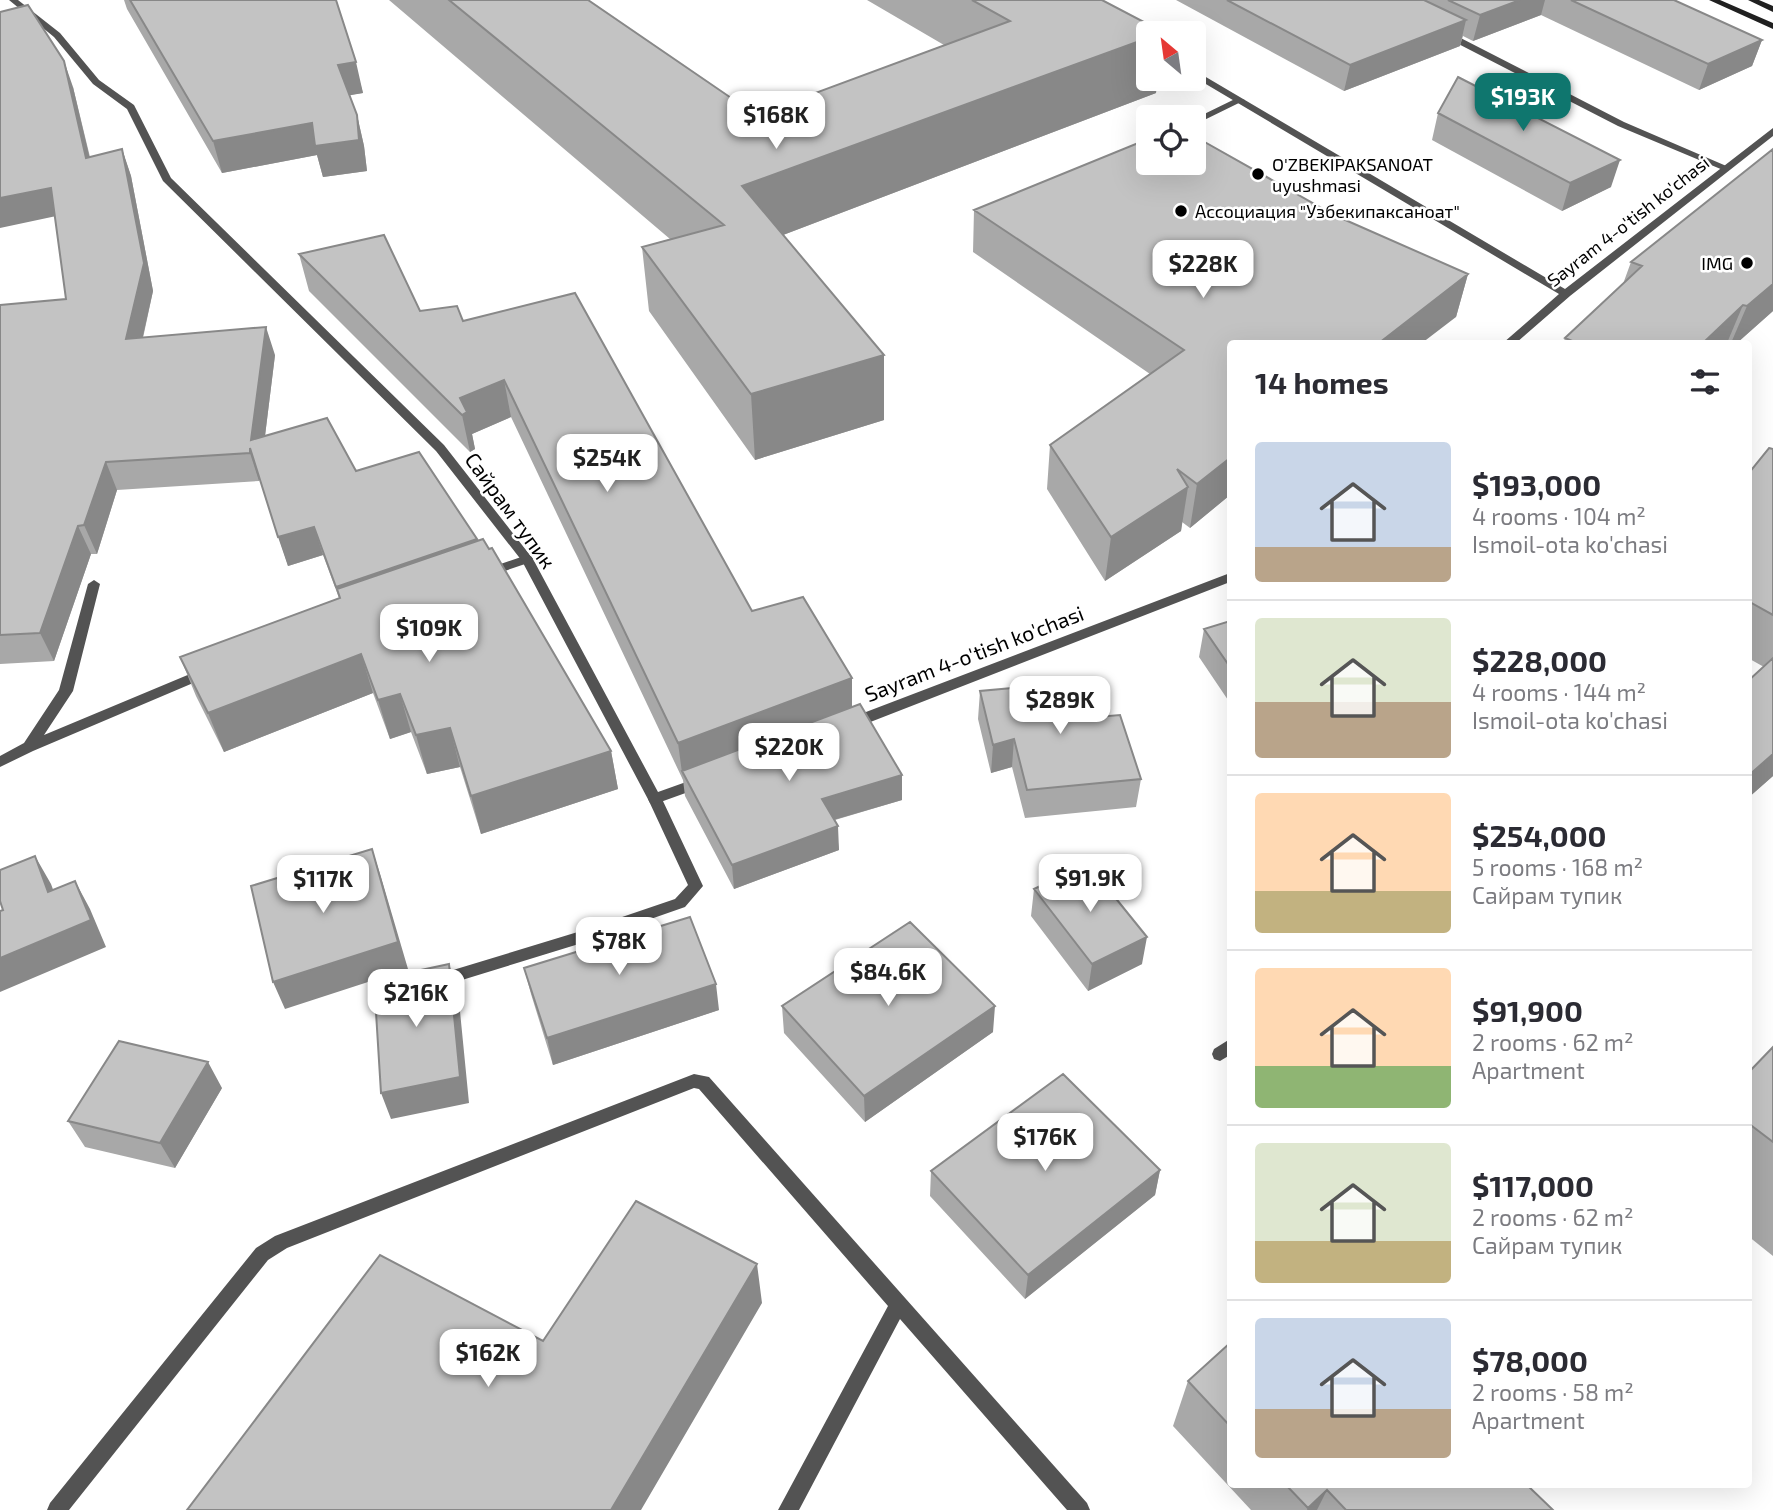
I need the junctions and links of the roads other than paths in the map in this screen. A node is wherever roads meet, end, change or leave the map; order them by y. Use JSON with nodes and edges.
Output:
{"nodes":[{"id":1,"x":13,"y":0,"type":"edge"},
{"id":2,"x":1713,"y":0,"type":"edge"},
{"id":3,"x":1752,"y":0,"type":"edge"},
{"id":4,"x":1773,"y":9,"type":"edge"},
{"id":5,"x":1773,"y":26,"type":"edge"},
{"id":6,"x":1437,"y":30,"type":"edge"},
{"id":7,"x":1206,"y":80,"type":"edge"},
{"id":8,"x":1240,"y":100,"type":"junction"},
{"id":9,"x":1206,"y":116,"type":"edge"},
{"id":10,"x":1773,"y":131,"type":"edge"},
{"id":11,"x":1726,"y":168,"type":"junction"},
{"id":12,"x":1566,"y":293,"type":"junction"},
{"id":13,"x":1512,"y":340,"type":"edge"},
{"id":14,"x":527,"y":559,"type":"junction"},
{"id":15,"x":474,"y":578,"type":"edge"},
{"id":16,"x":1227,"y":578,"type":"edge"},
{"id":17,"x":94,"y":584,"type":"dead end"},
{"id":18,"x":224,"y":664,"type":"edge"},
{"id":19,"x":834,"y":730,"type":"edge"},
{"id":20,"x":28,"y":747,"type":"junction"},
{"id":21,"x":0,"y":762,"type":"edge"},
{"id":22,"x":719,"y":774,"type":"edge"},
{"id":23,"x":655,"y":799,"type":"junction"},
{"id":24,"x":416,"y":988,"type":"edge"},
{"id":25,"x":899,"y":1304,"type":"junction"},
{"id":26,"x":57,"y":1510,"type":"edge"},
{"id":27,"x":788,"y":1510,"type":"edge"},
{"id":28,"x":1080,"y":1510,"type":"edge"}],
"edges":[{"from":1,"to":14,"type":"street","name":"Сайрам тупик"},
{"from":2,"to":5,"type":"street"},
{"from":3,"to":4,"type":"street"},
{"from":6,"to":11,"type":"street"},
{"from":7,"to":8,"type":"street"},
{"from":8,"to":9,"type":"street"},
{"from":8,"to":12,"type":"street"},
{"from":10,"to":11,"type":"street","name":"Sayram 4-o'tish ko'chasi"},
{"from":11,"to":12,"type":"street","name":"Sayram 4-o'tish ko'chasi"},
{"from":12,"to":13,"type":"street","name":"Sayram 4-o'tish ko'chasi"},
{"from":14,"to":15,"type":"street"},
{"from":14,"to":23,"type":"street","name":"Сайрам тупик"},
{"from":16,"to":19,"type":"street","name":"Sayram 4-o'tish ko'chasi"},
{"from":17,"to":20,"type":"street"},
{"from":18,"to":20,"type":"street"},
{"from":20,"to":21,"type":"street"},
{"from":22,"to":23,"type":"street"},
{"from":23,"to":24,"type":"street","name":"Сайрам тупик"},
{"from":25,"to":26,"type":"street"},
{"from":25,"to":27,"type":"street"},
{"from":25,"to":28,"type":"street"}]}
